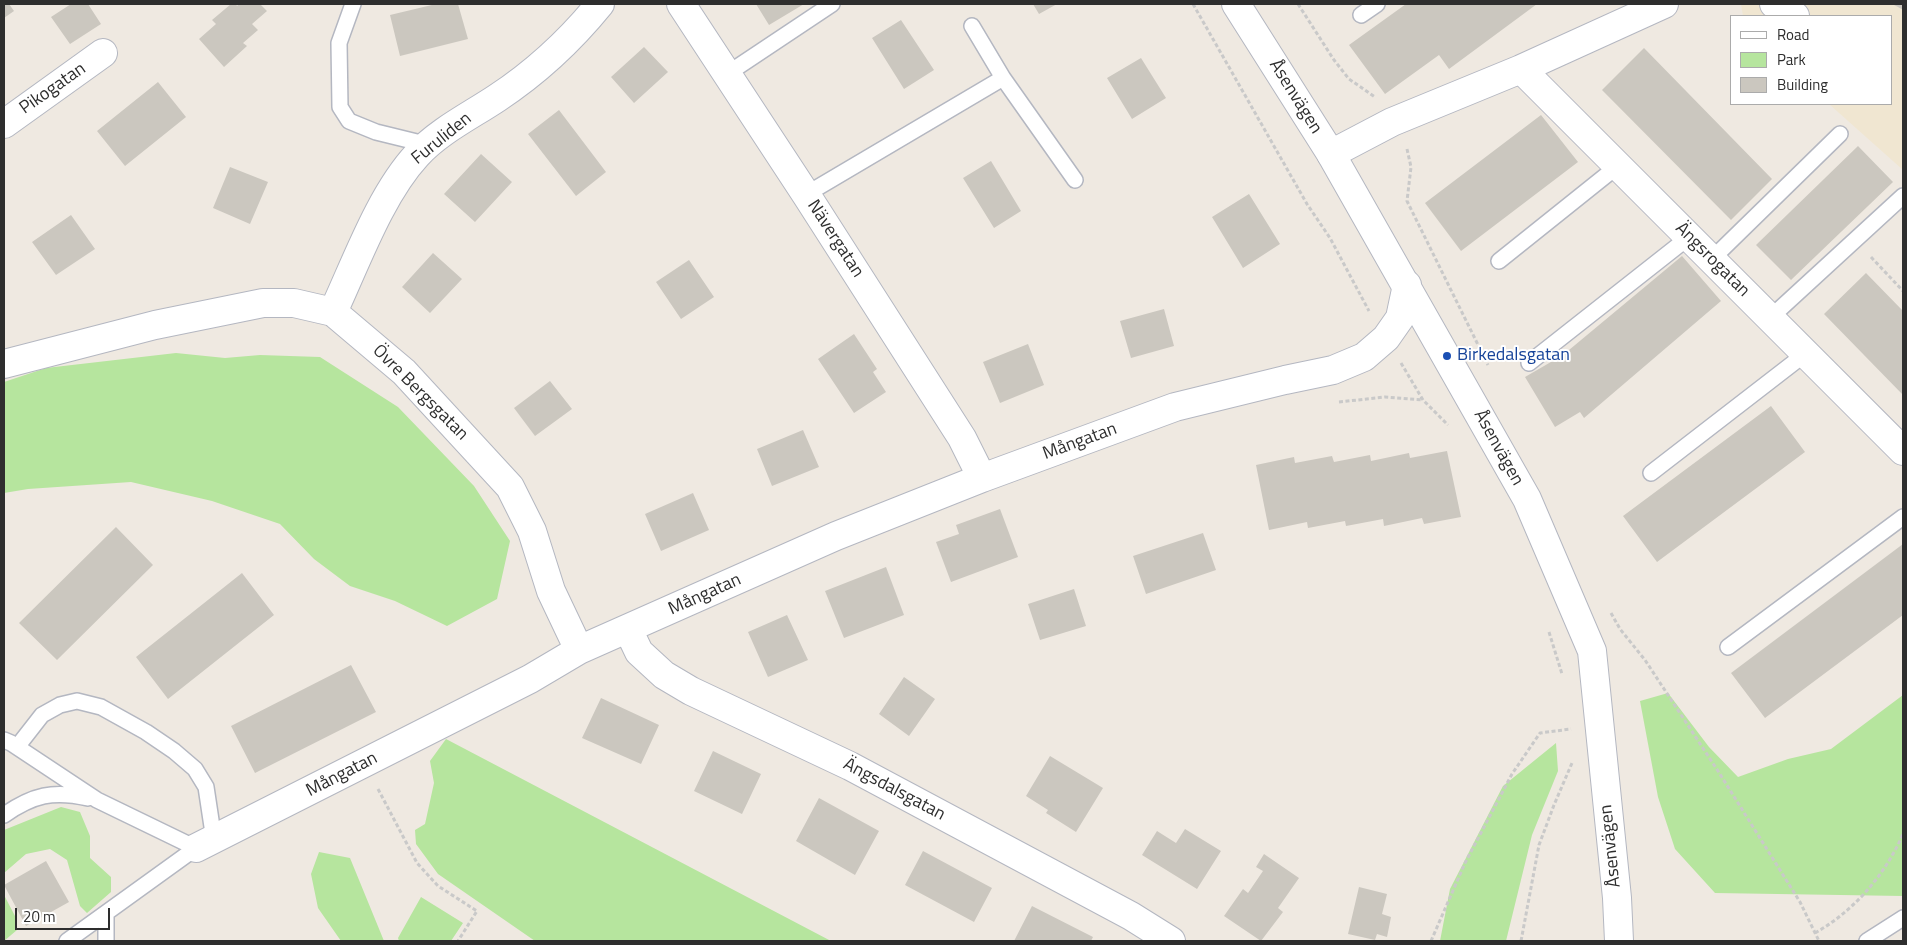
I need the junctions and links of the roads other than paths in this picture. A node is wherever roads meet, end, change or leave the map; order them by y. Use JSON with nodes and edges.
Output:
{"nodes":[{"id":1,"x":353,"y":4,"type":"edge"},
{"id":2,"x":600,"y":4,"type":"edge"},
{"id":3,"x":681,"y":4,"type":"edge"},
{"id":4,"x":832,"y":4,"type":"edge"},
{"id":5,"x":1236,"y":4,"type":"edge"},
{"id":6,"x":1377,"y":4,"type":"edge"},
{"id":7,"x":1774,"y":4,"type":"edge"},
{"id":8,"x":1648,"y":7,"type":"edge"},
{"id":9,"x":1361,"y":15,"type":"dead end"},
{"id":10,"x":1794,"y":15,"type":"edge"},
{"id":11,"x":972,"y":26,"type":"dead end"},
{"id":12,"x":103,"y":53,"type":"dead end"},
{"id":13,"x":1521,"y":69,"type":"junction"},
{"id":14,"x":727,"y":74,"type":"junction"},
{"id":15,"x":1003,"y":78,"type":"junction"},
{"id":16,"x":4,"y":124,"type":"edge"},
{"id":17,"x":1840,"y":134,"type":"dead end"},
{"id":18,"x":429,"y":145,"type":"junction"},
{"id":19,"x":1331,"y":154,"type":"junction"},
{"id":20,"x":1619,"y":166,"type":"junction"},
{"id":21,"x":1075,"y":180,"type":"dead end"},
{"id":22,"x":806,"y":194,"type":"junction"},
{"id":23,"x":1903,"y":196,"type":"edge"},
{"id":24,"x":1689,"y":237,"type":"junction"},
{"id":25,"x":1712,"y":259,"type":"junction"},
{"id":26,"x":1499,"y":261,"type":"dead end"},
{"id":27,"x":1407,"y":285,"type":"junction"},
{"id":28,"x":333,"y":312,"type":"junction"},
{"id":29,"x":1770,"y":318,"type":"junction"},
{"id":30,"x":1805,"y":354,"type":"junction"},
{"id":31,"x":1529,"y":362,"type":"dead end"},
{"id":32,"x":4,"y":364,"type":"edge"},
{"id":33,"x":1903,"y":451,"type":"edge"},
{"id":34,"x":1651,"y":473,"type":"dead end"},
{"id":35,"x":982,"y":478,"type":"junction"},
{"id":36,"x":1903,"y":517,"type":"edge"},
{"id":37,"x":628,"y":629,"type":"junction"},
{"id":38,"x":1728,"y":647,"type":"dead end"},
{"id":39,"x":579,"y":650,"type":"junction"},
{"id":40,"x":10,"y":744,"type":"edge"},
{"id":41,"x":97,"y":800,"type":"junction"},
{"id":42,"x":4,"y":815,"type":"edge"},
{"id":43,"x":205,"y":844,"type":"junction"},
{"id":44,"x":106,"y":913,"type":"junction"},
{"id":45,"x":1903,"y":918,"type":"edge"},
{"id":46,"x":67,"y":941,"type":"edge"},
{"id":47,"x":106,"y":941,"type":"edge"},
{"id":48,"x":1171,"y":941,"type":"edge"},
{"id":49,"x":1619,"y":941,"type":"edge"},
{"id":50,"x":1867,"y":941,"type":"edge"}],
"edges":[{"from":1,"to":18,"type":"lane"},
{"from":2,"to":18,"type":"street","name":"Furuliden"},
{"from":3,"to":14,"type":"street","name":"Nävergatan"},
{"from":4,"to":14,"type":"lane"},
{"from":5,"to":19,"type":"street","name":"Åsenvägen"},
{"from":6,"to":9,"type":"lane"},
{"from":7,"to":10,"type":"street"},
{"from":8,"to":13,"type":"street"},
{"from":11,"to":15,"type":"lane"},
{"from":12,"to":16,"type":"street","name":"Pikogatan"},
{"from":13,"to":19,"type":"street"},
{"from":13,"to":20,"type":"street","name":"Ängsrogatan"},
{"from":14,"to":22,"type":"street","name":"Nävergatan"},
{"from":15,"to":21,"type":"lane"},
{"from":15,"to":22,"type":"lane"},
{"from":17,"to":25,"type":"lane"},
{"from":18,"to":28,"type":"street","name":"Furuliden"},
{"from":19,"to":27,"type":"street","name":"Åsenvägen"},
{"from":20,"to":24,"type":"street","name":"Ängsrogatan"},
{"from":20,"to":26,"type":"lane"},
{"from":22,"to":35,"type":"street","name":"Nävergatan"},
{"from":23,"to":29,"type":"lane"},
{"from":24,"to":25,"type":"street","name":"Ängsrogatan"},
{"from":24,"to":31,"type":"lane"},
{"from":25,"to":29,"type":"street","name":"Ängsrogatan"},
{"from":27,"to":35,"type":"street","name":"Mångatan"},
{"from":27,"to":49,"type":"street","name":"Åsenvägen"},
{"from":28,"to":32,"type":"street","name":"Övre Bergsgatan"},
{"from":28,"to":39,"type":"street","name":"Övre Bergsgatan"},
{"from":29,"to":30,"type":"street","name":"Ängsrogatan"},
{"from":30,"to":33,"type":"street","name":"Ängsrogatan"},
{"from":30,"to":34,"type":"lane"},
{"from":35,"to":37,"type":"street","name":"Mångatan"},
{"from":36,"to":38,"type":"lane"},
{"from":37,"to":39,"type":"street","name":"Mångatan"},
{"from":37,"to":48,"type":"street","name":"Ängsdalsgatan"},
{"from":39,"to":43,"type":"street","name":"Mångatan"},
{"from":40,"to":41,"type":"lane"},
{"from":40,"to":43,"type":"lane"},
{"from":41,"to":42,"type":"lane"},
{"from":41,"to":43,"type":"lane"},
{"from":43,"to":44,"type":"lane"},
{"from":44,"to":46,"type":"lane"},
{"from":44,"to":47,"type":"lane"},
{"from":45,"to":50,"type":"lane"}]}
